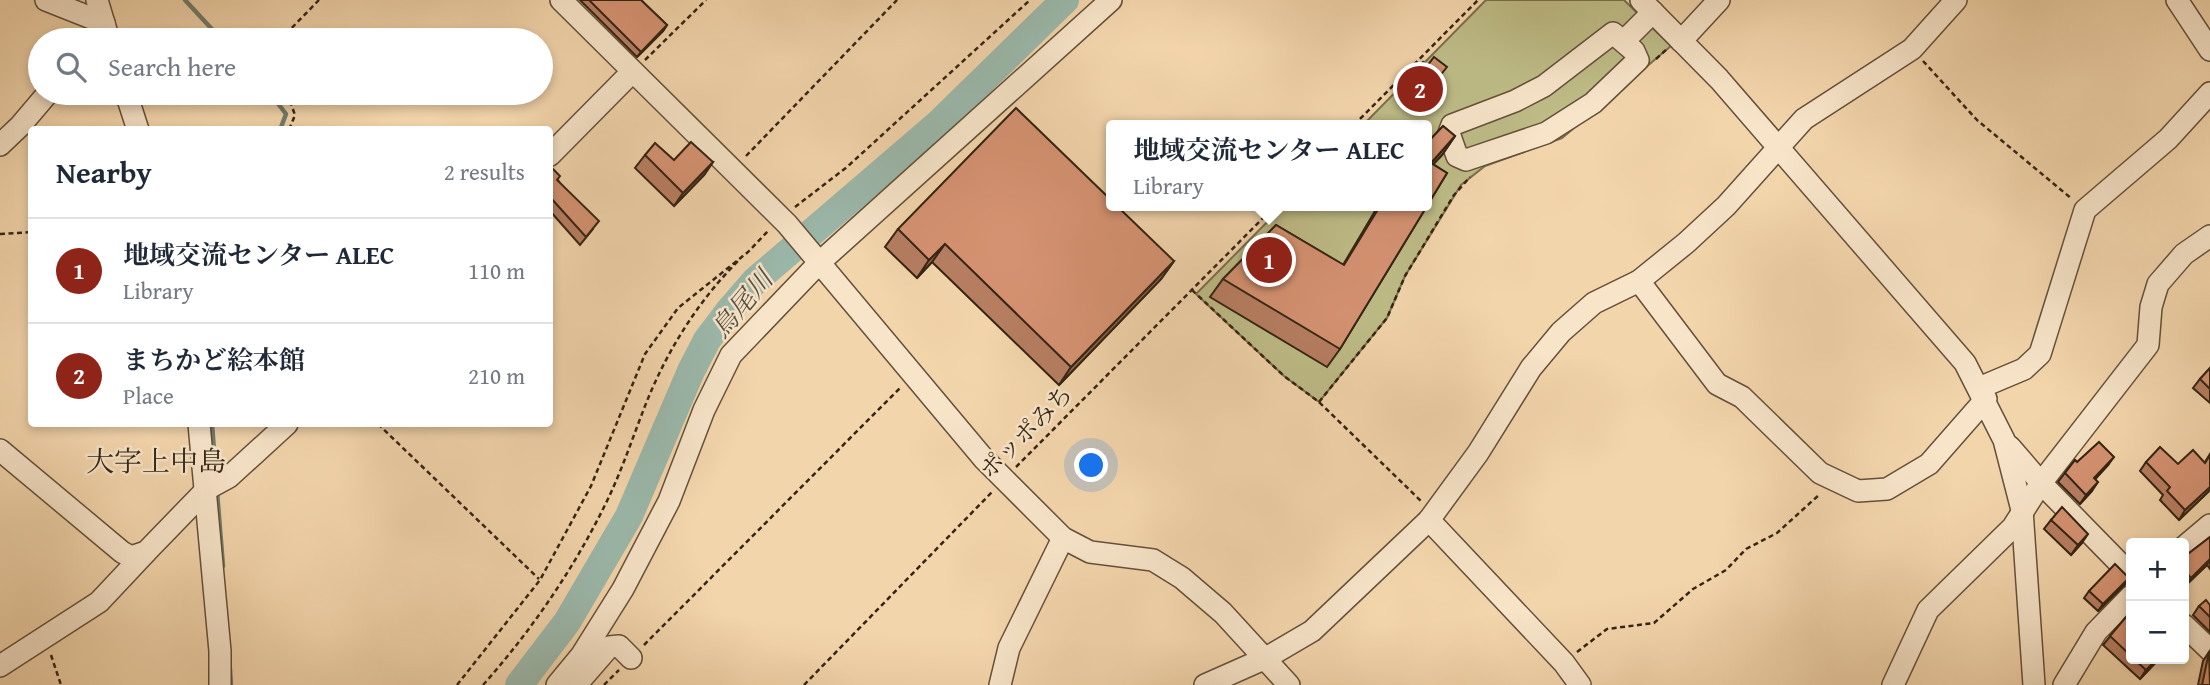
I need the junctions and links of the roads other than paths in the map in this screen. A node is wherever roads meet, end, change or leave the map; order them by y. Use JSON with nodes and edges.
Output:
{"nodes":[{"id":1,"x":47,"y":0,"type":"edge"},
{"id":2,"x":97,"y":0,"type":"edge"},
{"id":3,"x":561,"y":0,"type":"edge"},
{"id":4,"x":1111,"y":0,"type":"edge"},
{"id":5,"x":1719,"y":0,"type":"edge"},
{"id":6,"x":1956,"y":0,"type":"edge"},
{"id":7,"x":2177,"y":0,"type":"edge"},
{"id":8,"x":1647,"y":6,"type":"edge"},
{"id":9,"x":99,"y":28,"type":"edge"},
{"id":10,"x":105,"y":28,"type":"edge"},
{"id":11,"x":1680,"y":39,"type":"junction"},
{"id":12,"x":1624,"y":41,"type":"junction"},
{"id":13,"x":2210,"y":50,"type":"edge"},
{"id":14,"x":632,"y":72,"type":"junction"},
{"id":15,"x":2210,"y":93,"type":"edge"},
{"id":16,"x":38,"y":105,"type":"edge"},
{"id":17,"x":130,"y":105,"type":"edge"},
{"id":18,"x":137,"y":126,"type":"edge"},
{"id":19,"x":0,"y":145,"type":"edge"},
{"id":20,"x":1779,"y":147,"type":"junction"},
{"id":21,"x":553,"y":152,"type":"edge"},
{"id":22,"x":2210,"y":236,"type":"edge"},
{"id":23,"x":818,"y":259,"type":"junction"},
{"id":24,"x":1639,"y":281,"type":"junction"},
{"id":25,"x":1982,"y":394,"type":"junction"},
{"id":26,"x":199,"y":427,"type":"edge"},
{"id":27,"x":284,"y":427,"type":"edge"},
{"id":28,"x":2004,"y":440,"type":"junction"},
{"id":29,"x":0,"y":450,"type":"edge"},
{"id":30,"x":2041,"y":483,"type":"junction"},
{"id":31,"x":207,"y":489,"type":"junction"},
{"id":32,"x":2022,"y":510,"type":"junction"},
{"id":33,"x":1431,"y":517,"type":"junction"},
{"id":34,"x":2210,"y":525,"type":"edge"},
{"id":35,"x":1063,"y":538,"type":"junction"},
{"id":36,"x":2189,"y":543,"type":"edge"},
{"id":37,"x":146,"y":552,"type":"junction"},
{"id":38,"x":2126,"y":570,"type":"edge"},
{"id":39,"x":2126,"y":601,"type":"edge"},
{"id":40,"x":2189,"y":630,"type":"edge"},
{"id":41,"x":2210,"y":650,"type":"edge"},
{"id":42,"x":631,"y":658,"type":"road end"},
{"id":43,"x":1266,"y":658,"type":"junction"},
{"id":44,"x":0,"y":666,"type":"edge"},
{"id":45,"x":220,"y":685,"type":"edge"},
{"id":46,"x":557,"y":685,"type":"edge"},
{"id":47,"x":576,"y":685,"type":"edge"},
{"id":48,"x":1000,"y":685,"type":"edge"},
{"id":49,"x":1205,"y":685,"type":"edge"},
{"id":50,"x":1289,"y":685,"type":"edge"},
{"id":51,"x":1580,"y":685,"type":"edge"},
{"id":52,"x":1893,"y":685,"type":"edge"},
{"id":53,"x":2034,"y":685,"type":"edge"},
{"id":54,"x":2064,"y":685,"type":"edge"}],
"edges":[{"from":1,"to":9,"type":"street"},
{"from":2,"to":10,"type":"street"},
{"from":3,"to":14,"type":"street"},
{"from":4,"to":23,"type":"street"},
{"from":5,"to":11,"type":"street"},
{"from":6,"to":20,"type":"street"},
{"from":7,"to":13,"type":"street"},
{"from":8,"to":11,"type":"street"},
{"from":8,"to":12,"type":"street"},
{"from":11,"to":20,"type":"street"},
{"from":12,"to":12,"type":"street"},
{"from":14,"to":21,"type":"street"},
{"from":14,"to":23,"type":"street"},
{"from":15,"to":25,"type":"street"},
{"from":16,"to":19,"type":"street"},
{"from":17,"to":18,"type":"street"},
{"from":20,"to":24,"type":"street"},
{"from":20,"to":25,"type":"street"},
{"from":22,"to":30,"type":"street"},
{"from":23,"to":35,"type":"street"},
{"from":23,"to":46,"type":"street"},
{"from":24,"to":25,"type":"street"},
{"from":24,"to":33,"type":"street"},
{"from":25,"to":28,"type":"street"},
{"from":26,"to":31,"type":"street"},
{"from":27,"to":31,"type":"street"},
{"from":28,"to":30,"type":"street"},
{"from":28,"to":32,"type":"street"},
{"from":29,"to":37,"type":"street"},
{"from":30,"to":32,"type":"street"},
{"from":30,"to":38,"type":"street"},
{"from":31,"to":37,"type":"street"},
{"from":31,"to":45,"type":"street"},
{"from":32,"to":52,"type":"street"},
{"from":32,"to":53,"type":"street"},
{"from":33,"to":43,"type":"street"},
{"from":33,"to":51,"type":"street"},
{"from":34,"to":36,"type":"street"},
{"from":35,"to":43,"type":"street"},
{"from":35,"to":48,"type":"street"},
{"from":37,"to":44,"type":"street"},
{"from":39,"to":54,"type":"street"},
{"from":40,"to":41,"type":"street"},
{"from":42,"to":47,"type":"street"},
{"from":43,"to":49,"type":"street"},
{"from":43,"to":50,"type":"street"}]}
